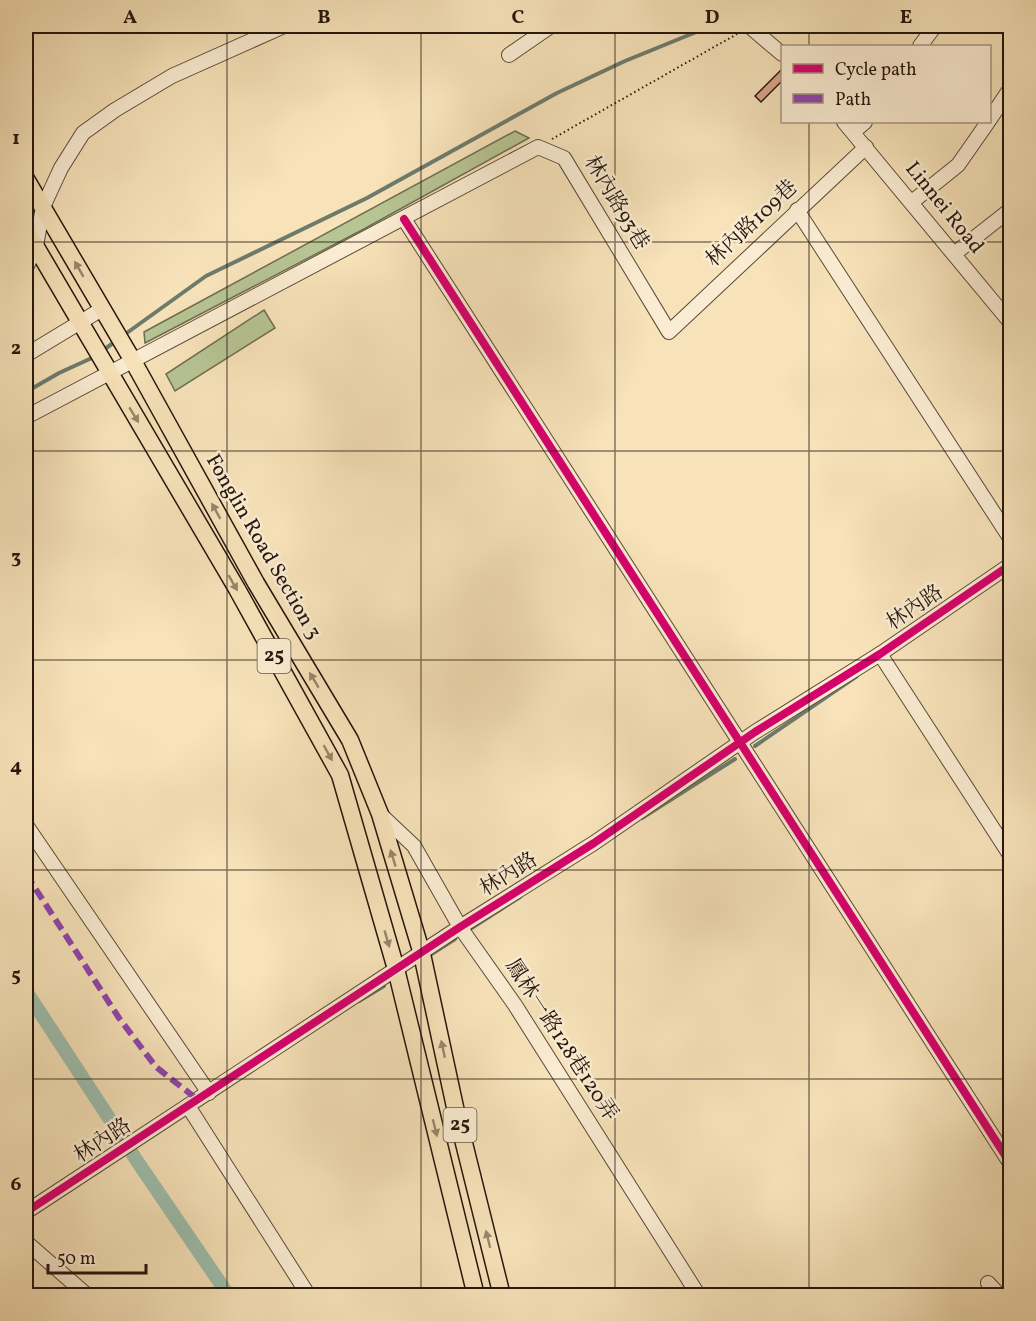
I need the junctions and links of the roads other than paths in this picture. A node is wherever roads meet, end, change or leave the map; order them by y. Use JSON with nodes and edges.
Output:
{"nodes":[{"id":1,"x":284,"y":26,"type":"edge"},
{"id":2,"x":551,"y":26,"type":"edge"},
{"id":3,"x":750,"y":26,"type":"edge"},
{"id":4,"x":935,"y":26,"type":"edge"},
{"id":5,"x":921,"y":45,"type":"edge"},
{"id":6,"x":781,"y":52,"type":"edge"},
{"id":7,"x":509,"y":55,"type":"dead end"},
{"id":8,"x":1011,"y":89,"type":"edge"},
{"id":9,"x":991,"y":117,"type":"edge"},
{"id":10,"x":987,"y":123,"type":"edge"},
{"id":11,"x":849,"y":127,"type":"edge"},
{"id":12,"x":866,"y":147,"type":"junction"},
{"id":13,"x":26,"y":179,"type":"edge"},
{"id":14,"x":912,"y":202,"type":"junction"},
{"id":15,"x":43,"y":207,"type":"junction"},
{"id":16,"x":797,"y":210,"type":"junction"},
{"id":17,"x":1011,"y":210,"type":"edge"},
{"id":18,"x":404,"y":219,"type":"junction"},
{"id":19,"x":26,"y":230,"type":"edge"},
{"id":20,"x":36,"y":246,"type":"junction"},
{"id":21,"x":954,"y":254,"type":"junction"},
{"id":22,"x":26,"y":268,"type":"edge"},
{"id":23,"x":105,"y":315,"type":"junction"},
{"id":24,"x":1011,"y":322,"type":"edge"},
{"id":25,"x":82,"y":327,"type":"junction"},
{"id":26,"x":669,"y":332,"type":"joint"},
{"id":27,"x":26,"y":355,"type":"edge"},
{"id":28,"x":131,"y":358,"type":"junction"},
{"id":29,"x":107,"y":369,"type":"junction"},
{"id":30,"x":26,"y":417,"type":"edge"},
{"id":31,"x":1011,"y":538,"type":"edge"},
{"id":32,"x":1011,"y":565,"type":"edge"},
{"id":33,"x":880,"y":654,"type":"junction"},
{"id":34,"x":739,"y":743,"type":"junction"},
{"id":35,"x":380,"y":814,"type":"junction"},
{"id":36,"x":26,"y":825,"type":"edge"},
{"id":37,"x":1011,"y":855,"type":"edge"},
{"id":38,"x":460,"y":927,"type":"junction"},
{"id":39,"x":422,"y":954,"type":"junction"},
{"id":40,"x":396,"y":969,"type":"junction"},
{"id":41,"x":209,"y":1093,"type":"junction"},
{"id":42,"x":188,"y":1106,"type":"junction"},
{"id":43,"x":1011,"y":1163,"type":"edge"},
{"id":44,"x":26,"y":1212,"type":"edge"},
{"id":45,"x":26,"y":1242,"type":"edge"},
{"id":46,"x":988,"y":1283,"type":"dead end"},
{"id":47,"x":88,"y":1296,"type":"edge"},
{"id":48,"x":309,"y":1296,"type":"edge"},
{"id":49,"x":476,"y":1296,"type":"edge"},
{"id":50,"x":502,"y":1296,"type":"edge"},
{"id":51,"x":699,"y":1296,"type":"edge"},
{"id":52,"x":1000,"y":1296,"type":"edge"}],
"edges":[{"from":1,"to":15,"type":"street"},
{"from":2,"to":7,"type":"street"},
{"from":3,"to":6,"type":"street"},
{"from":4,"to":5,"type":"street"},
{"from":8,"to":9,"type":"street"},
{"from":10,"to":14,"type":"street"},
{"from":11,"to":12,"type":"street","name":"Linnei Road"},
{"from":12,"to":14,"type":"street","name":"Linnei Road"},
{"from":12,"to":16,"type":"street","name":"林內路109巷"},
{"from":13,"to":15,"type":"main road","name":"Fonglin Road Section 3","number":"25"},
{"from":14,"to":21,"type":"street","name":"Linnei Road"},
{"from":15,"to":20,"type":"street"},
{"from":23,"to":15,"type":"main road","name":"Fonglin Road Section 3","number":"25","one_way":true},
{"from":16,"to":26,"type":"street","name":"林內路109巷"},
{"from":16,"to":31,"type":"street"},
{"from":17,"to":21,"type":"street"},
{"from":18,"to":26,"type":"street","name":"林內路93巷"},
{"from":18,"to":28,"type":"street"},
{"from":18,"to":34,"type":"street"},
{"from":19,"to":20,"type":"main road","name":"Fonglin Road Section 3","number":"25"},
{"from":20,"to":22,"type":"street"},
{"from":20,"to":25,"type":"main road","name":"Fonglin Road Section 3","number":"25"},
{"from":21,"to":24,"type":"street","name":"Linnei Road"},
{"from":23,"to":25,"type":"street"},
{"from":23,"to":28,"type":"main road","name":"Fonglin Road Section 3","number":"25"},
{"from":25,"to":27,"type":"street"},
{"from":25,"to":29,"type":"main road","name":"Fonglin Road Section 3","number":"25"},
{"from":28,"to":29,"type":"street"},
{"from":35,"to":28,"type":"main road","name":"Fonglin Road Section 3","number":"25","one_way":true},
{"from":29,"to":30,"type":"street"},
{"from":29,"to":40,"type":"main road","name":"Fonglin Road Section 3","number":"25","one_way":true},
{"from":32,"to":33,"type":"street","name":"林內路"},
{"from":33,"to":34,"type":"street","name":"林內路"},
{"from":33,"to":37,"type":"street"},
{"from":34,"to":38,"type":"street","name":"林內路"},
{"from":34,"to":43,"type":"street"},
{"from":35,"to":38,"type":"street","name":"鳳林一路128巷120弄"},
{"from":39,"to":35,"type":"main road","name":"Fonglin Road Section 3","number":"25","one_way":true},
{"from":36,"to":41,"type":"street"},
{"from":38,"to":39,"type":"street","name":"林內路"},
{"from":38,"to":51,"type":"street","name":"鳳林一路128巷120弄"},
{"from":39,"to":40,"type":"street","name":"林內路"},
{"from":50,"to":39,"type":"main road","number":"25","one_way":true},
{"from":40,"to":41,"type":"street","name":"林內路"},
{"from":40,"to":49,"type":"main road","number":"25","one_way":true},
{"from":41,"to":42,"type":"street","name":"林內路"},
{"from":42,"to":44,"type":"street","name":"林內路"},
{"from":42,"to":48,"type":"street"},
{"from":45,"to":47,"type":"street"},
{"from":46,"to":52,"type":"street"}]}
